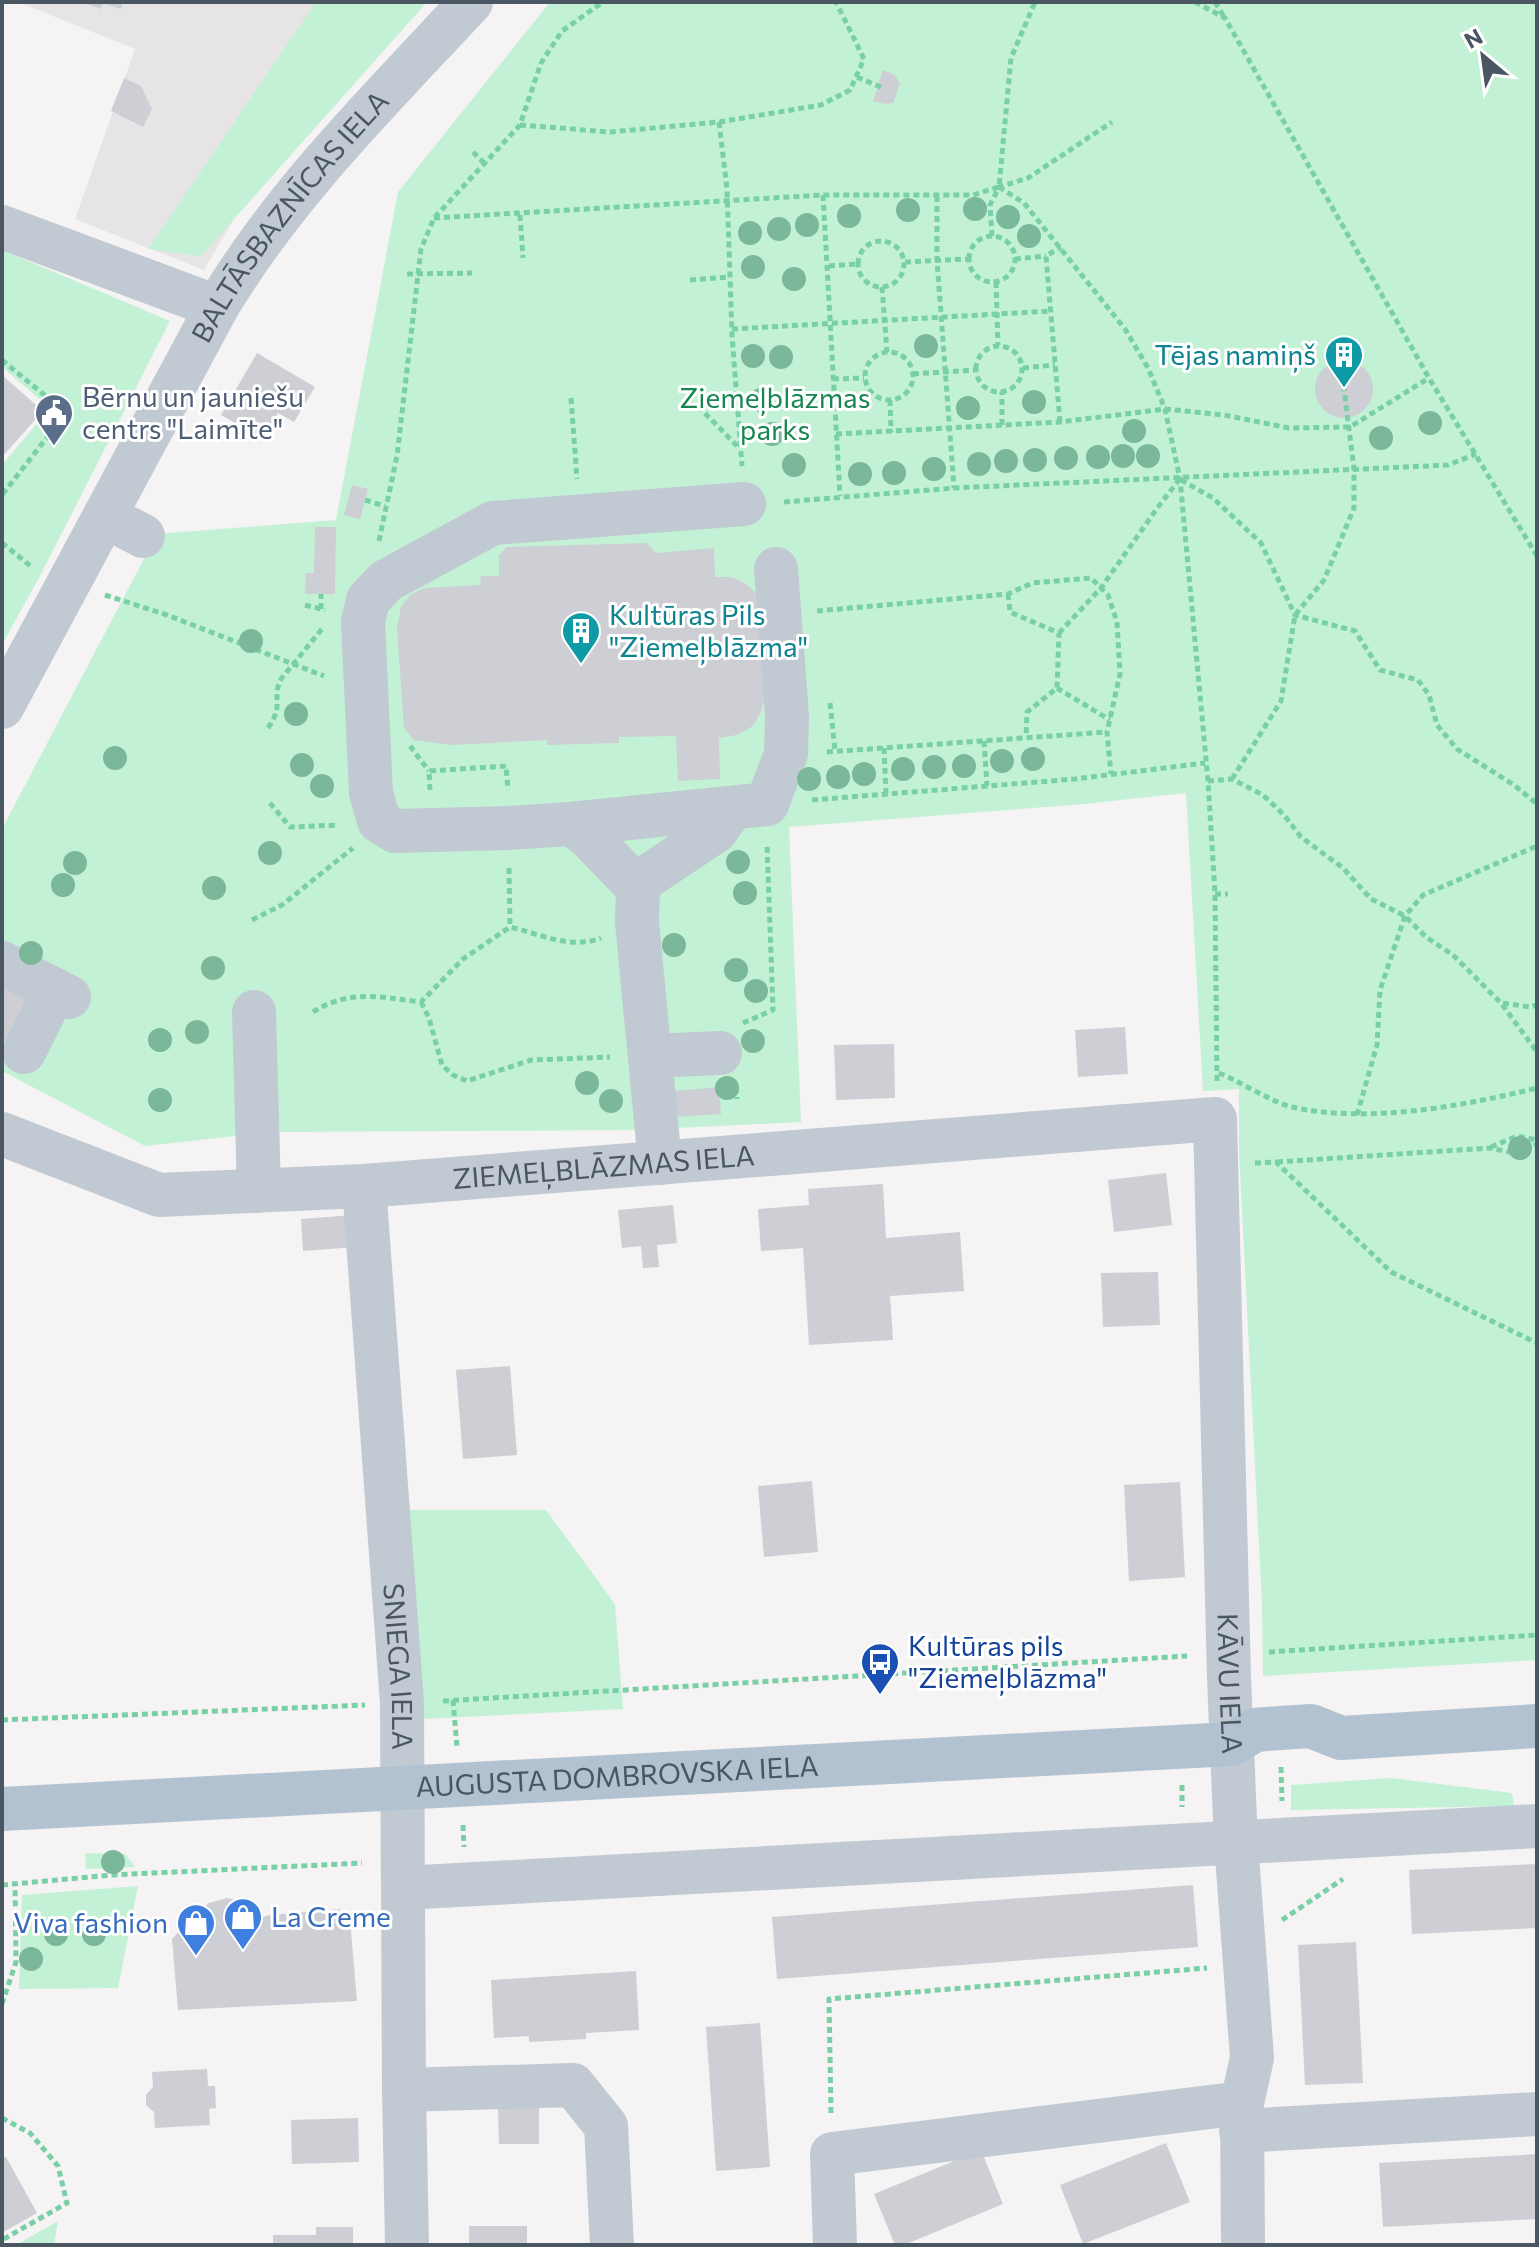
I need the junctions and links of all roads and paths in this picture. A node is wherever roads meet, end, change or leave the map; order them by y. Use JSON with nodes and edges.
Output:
{"nodes":[{"id":1,"x":471,"y":2,"type":"edge"},
{"id":2,"x":603,"y":2,"type":"edge"},
{"id":3,"x":836,"y":2,"type":"edge"},
{"id":4,"x":1035,"y":2,"type":"edge"},
{"id":5,"x":1195,"y":2,"type":"edge"},
{"id":6,"x":1215,"y":2,"type":"edge"},
{"id":7,"x":1029,"y":6,"type":"edge"},
{"id":8,"x":1225,"y":18,"type":"junction"},
{"id":9,"x":857,"y":77,"type":"junction"},
{"id":10,"x":883,"y":88,"type":"dead end"},
{"id":11,"x":719,"y":122,"type":"junction"},
{"id":12,"x":1112,"y":122,"type":"dead end"},
{"id":13,"x":520,"y":125,"type":"junction"},
{"id":14,"x":473,"y":152,"type":"dead end"},
{"id":15,"x":484,"y":163,"type":"junction"},
{"id":16,"x":999,"y":187,"type":"junction"},
{"id":17,"x":823,"y":195,"type":"junction"},
{"id":18,"x":937,"y":196,"type":"junction"},
{"id":19,"x":728,"y":200,"type":"junction"},
{"id":20,"x":520,"y":215,"type":"junction"},
{"id":21,"x":434,"y":218,"type":"junction"},
{"id":22,"x":2,"y":227,"type":"edge"},
{"id":23,"x":992,"y":236,"type":"junction"},
{"id":24,"x":1061,"y":247,"type":"junction"},
{"id":25,"x":1046,"y":256,"type":"junction"},
{"id":26,"x":523,"y":258,"type":"dead end"},
{"id":27,"x":968,"y":259,"type":"junction"},
{"id":28,"x":1015,"y":259,"type":"junction"},
{"id":29,"x":937,"y":260,"type":"junction"},
{"id":30,"x":905,"y":262,"type":"junction"},
{"id":31,"x":857,"y":264,"type":"junction"},
{"id":32,"x":829,"y":266,"type":"junction"},
{"id":33,"x":472,"y":273,"type":"dead end"},
{"id":34,"x":407,"y":274,"type":"dead end"},
{"id":35,"x":418,"y":275,"type":"junction"},
{"id":36,"x":730,"y":277,"type":"junction"},
{"id":37,"x":690,"y":280,"type":"dead end"},
{"id":38,"x":996,"y":282,"type":"junction"},
{"id":39,"x":882,"y":287,"type":"junction"},
{"id":40,"x":217,"y":307,"type":"junction"},
{"id":41,"x":1051,"y":311,"type":"junction"},
{"id":42,"x":996,"y":314,"type":"junction"},
{"id":43,"x":940,"y":316,"type":"junction"},
{"id":44,"x":885,"y":320,"type":"junction"},
{"id":45,"x":831,"y":323,"type":"junction"},
{"id":46,"x":732,"y":329,"type":"junction"},
{"id":47,"x":998,"y":345,"type":"junction"},
{"id":48,"x":887,"y":352,"type":"junction"},
{"id":49,"x":2,"y":360,"type":"edge"},
{"id":50,"x":1055,"y":365,"type":"junction"},
{"id":51,"x":1023,"y":368,"type":"junction"},
{"id":52,"x":976,"y":370,"type":"junction"},
{"id":53,"x":944,"y":372,"type":"junction"},
{"id":54,"x":913,"y":374,"type":"junction"},
{"id":55,"x":864,"y":378,"type":"junction"},
{"id":56,"x":1429,"y":378,"type":"junction"},
{"id":57,"x":833,"y":379,"type":"junction"},
{"id":58,"x":1344,"y":389,"type":"dead end"},
{"id":59,"x":1002,"y":392,"type":"junction"},
{"id":60,"x":571,"y":398,"type":"dead end"},
{"id":61,"x":890,"y":400,"type":"junction"},
{"id":62,"x":698,"y":406,"type":"dead end"},
{"id":63,"x":1165,"y":409,"type":"junction"},
{"id":64,"x":1060,"y":422,"type":"junction"},
{"id":65,"x":1002,"y":425,"type":"junction"},
{"id":66,"x":1350,"y":427,"type":"junction"},
{"id":67,"x":950,"y":429,"type":"junction"},
{"id":68,"x":891,"y":432,"type":"junction"},
{"id":69,"x":836,"y":434,"type":"junction"},
{"id":70,"x":741,"y":450,"type":"junction"},
{"id":71,"x":1476,"y":454,"type":"junction"},
{"id":72,"x":1354,"y":469,"type":"junction"},
{"id":73,"x":1180,"y":479,"type":"junction"},
{"id":74,"x":954,"y":488,"type":"junction"},
{"id":75,"x":2,"y":495,"type":"edge"},
{"id":76,"x":840,"y":496,"type":"junction"},
{"id":77,"x":365,"y":500,"type":"dead end"},
{"id":78,"x":744,"y":504,"type":"junction"},
{"id":79,"x":385,"y":506,"type":"junction"},
{"id":80,"x":105,"y":516,"type":"junction"},
{"id":81,"x":579,"y":516,"type":"junction"},
{"id":82,"x":143,"y":536,"type":"dead end"},
{"id":83,"x":2,"y":543,"type":"edge"},
{"id":84,"x":1537,"y":556,"type":"edge"},
{"id":85,"x":776,"y":569,"type":"dead end"},
{"id":86,"x":41,"y":574,"type":"dead end"},
{"id":87,"x":386,"y":581,"type":"junction"},
{"id":88,"x":1101,"y":588,"type":"junction"},
{"id":89,"x":321,"y":594,"type":"dead end"},
{"id":90,"x":1008,"y":594,"type":"junction"},
{"id":91,"x":114,"y":600,"type":"dead end"},
{"id":92,"x":321,"y":609,"type":"dead end"},
{"id":93,"x":780,"y":614,"type":"junction"},
{"id":94,"x":1295,"y":615,"type":"junction"},
{"id":95,"x":327,"y":623,"type":"dead end"},
{"id":96,"x":1059,"y":633,"type":"junction"},
{"id":97,"x":296,"y":664,"type":"junction"},
{"id":98,"x":1057,"y":688,"type":"junction"},
{"id":99,"x":366,"y":693,"type":"junction"},
{"id":100,"x":2,"y":707,"type":"edge"},
{"id":101,"x":1110,"y":720,"type":"junction"},
{"id":102,"x":268,"y":728,"type":"dead end"},
{"id":103,"x":1107,"y":732,"type":"junction"},
{"id":104,"x":1025,"y":738,"type":"junction"},
{"id":105,"x":984,"y":741,"type":"junction"},
{"id":106,"x":884,"y":748,"type":"junction"},
{"id":107,"x":786,"y":754,"type":"junction"},
{"id":108,"x":1205,"y":763,"type":"junction"},
{"id":109,"x":1111,"y":774,"type":"junction"},
{"id":110,"x":1232,"y":779,"type":"junction"},
{"id":111,"x":1208,"y":781,"type":"junction"},
{"id":112,"x":987,"y":786,"type":"junction"},
{"id":113,"x":886,"y":794,"type":"junction"},
{"id":114,"x":270,"y":803,"type":"dead end"},
{"id":115,"x":1537,"y":804,"type":"edge"},
{"id":116,"x":749,"y":806,"type":"junction"},
{"id":117,"x":352,"y":824,"type":"dead end"},
{"id":118,"x":570,"y":824,"type":"junction"},
{"id":119,"x":361,"y":841,"type":"dead end"},
{"id":120,"x":1537,"y":846,"type":"edge"},
{"id":121,"x":509,"y":870,"type":"dead end"},
{"id":122,"x":638,"y":888,"type":"junction"},
{"id":123,"x":1215,"y":894,"type":"junction"},
{"id":124,"x":1228,"y":894,"type":"dead end"},
{"id":125,"x":1405,"y":916,"type":"junction"},
{"id":126,"x":252,"y":920,"type":"dead end"},
{"id":127,"x":510,"y":927,"type":"junction"},
{"id":128,"x":596,"y":941,"type":"dead end"},
{"id":129,"x":2,"y":963,"type":"edge"},
{"id":130,"x":421,"y":1002,"type":"junction"},
{"id":131,"x":1501,"y":1003,"type":"junction"},
{"id":132,"x":1537,"y":1005,"type":"edge"},
{"id":133,"x":254,"y":1012,"type":"dead end"},
{"id":134,"x":313,"y":1012,"type":"dead end"},
{"id":135,"x":24,"y":1052,"type":"dead end"},
{"id":136,"x":1537,"y":1052,"type":"edge"},
{"id":137,"x":720,"y":1053,"type":"joint"},
{"id":138,"x":650,"y":1056,"type":"junction"},
{"id":139,"x":1219,"y":1073,"type":"junction"},
{"id":140,"x":1537,"y":1088,"type":"edge"},
{"id":141,"x":1357,"y":1115,"type":"junction"},
{"id":142,"x":1215,"y":1119,"type":"junction"},
{"id":143,"x":2,"y":1134,"type":"edge"},
{"id":144,"x":1537,"y":1142,"type":"edge"},
{"id":145,"x":1490,"y":1148,"type":"junction"},
{"id":146,"x":1276,"y":1162,"type":"junction"},
{"id":147,"x":660,"y":1163,"type":"junction"},
{"id":148,"x":1244,"y":1164,"type":"dead end"},
{"id":149,"x":364,"y":1186,"type":"junction"},
{"id":150,"x":259,"y":1191,"type":"junction"},
{"id":151,"x":1537,"y":1343,"type":"edge"},
{"id":152,"x":1537,"y":1635,"type":"edge"},
{"id":153,"x":1229,"y":1654,"type":"junction"},
{"id":154,"x":402,"y":1703,"type":"junction"},
{"id":155,"x":2,"y":1720,"type":"edge"},
{"id":156,"x":1537,"y":1726,"type":"edge"},
{"id":157,"x":1232,"y":1744,"type":"junction"},
{"id":158,"x":1180,"y":1747,"type":"junction"},
{"id":159,"x":401,"y":1787,"type":"junction"},
{"id":160,"x":2,"y":1809,"type":"edge"},
{"id":161,"x":1537,"y":1826,"type":"edge"},
{"id":162,"x":1224,"y":1843,"type":"junction"},
{"id":163,"x":403,"y":1874,"type":"junction"},
{"id":164,"x":1346,"y":1876,"type":"dead end"},
{"id":165,"x":15,"y":1884,"type":"junction"},
{"id":166,"x":2,"y":1885,"type":"edge"},
{"id":167,"x":1244,"y":1946,"type":"junction"},
{"id":168,"x":2,"y":1980,"type":"edge"},
{"id":169,"x":7,"y":1988,"type":"junction"},
{"id":170,"x":2,"y":2004,"type":"edge"},
{"id":171,"x":404,"y":2090,"type":"junction"},
{"id":172,"x":1537,"y":2114,"type":"edge"},
{"id":173,"x":1241,"y":2117,"type":"junction"},
{"id":174,"x":2,"y":2118,"type":"edge"},
{"id":175,"x":832,"y":2154,"type":"junction"},
{"id":176,"x":2,"y":2240,"type":"edge"},
{"id":177,"x":407,"y":2245,"type":"edge"},
{"id":178,"x":612,"y":2245,"type":"edge"},
{"id":179,"x":835,"y":2245,"type":"edge"},
{"id":180,"x":1243,"y":2245,"type":"edge"}],
"edges":[{"from":1,"to":40,"type":"street","name":"BALTĀSBAZNĪCAS IELA"},
{"from":2,"to":13,"type":"path"},
{"from":3,"to":9,"type":"path"},
{"from":4,"to":7,"type":"path"},
{"from":5,"to":8,"type":"path"},
{"from":6,"to":8,"type":"path"},
{"from":7,"to":16,"type":"path"},
{"from":8,"to":56,"type":"path"},
{"from":9,"to":10,"type":"path"},
{"from":9,"to":11,"type":"path"},
{"from":11,"to":13,"type":"path"},
{"from":11,"to":19,"type":"path"},
{"from":12,"to":16,"type":"path"},
{"from":13,"to":15,"type":"path"},
{"from":14,"to":15,"type":"path"},
{"from":15,"to":21,"type":"path"},
{"from":16,"to":18,"type":"path"},
{"from":16,"to":23,"type":"path"},
{"from":16,"to":24,"type":"path"},
{"from":17,"to":18,"type":"path"},
{"from":17,"to":19,"type":"path"},
{"from":17,"to":32,"type":"path"},
{"from":18,"to":29,"type":"path"},
{"from":19,"to":20,"type":"path"},
{"from":19,"to":36,"type":"path"},
{"from":20,"to":21,"type":"path"},
{"from":20,"to":26,"type":"path"},
{"from":21,"to":35,"type":"path"},
{"from":22,"to":40,"type":"street"},
{"from":23,"to":27,"type":"path"},
{"from":23,"to":28,"type":"path"},
{"from":24,"to":25,"type":"path"},
{"from":24,"to":63,"type":"path"},
{"from":25,"to":28,"type":"path"},
{"from":25,"to":41,"type":"path"},
{"from":27,"to":29,"type":"path"},
{"from":27,"to":38,"type":"path"},
{"from":28,"to":38,"type":"path"},
{"from":29,"to":30,"type":"path"},
{"from":29,"to":43,"type":"path"},
{"from":30,"to":31,"type":"path"},
{"from":30,"to":39,"type":"path"},
{"from":31,"to":32,"type":"path"},
{"from":31,"to":39,"type":"path"},
{"from":32,"to":45,"type":"path"},
{"from":33,"to":35,"type":"path"},
{"from":34,"to":35,"type":"path"},
{"from":35,"to":79,"type":"path"},
{"from":36,"to":37,"type":"path"},
{"from":36,"to":46,"type":"path"},
{"from":38,"to":42,"type":"path"},
{"from":39,"to":44,"type":"path"},
{"from":40,"to":80,"type":"street","name":"BALTĀSBAZNĪCAS IELA"},
{"from":41,"to":42,"type":"path"},
{"from":41,"to":50,"type":"path"},
{"from":42,"to":43,"type":"path"},
{"from":42,"to":47,"type":"path"},
{"from":43,"to":44,"type":"path"},
{"from":43,"to":53,"type":"path"},
{"from":44,"to":45,"type":"path"},
{"from":44,"to":48,"type":"path"},
{"from":45,"to":46,"type":"path"},
{"from":45,"to":57,"type":"path"},
{"from":46,"to":70,"type":"path"},
{"from":47,"to":51,"type":"path"},
{"from":47,"to":52,"type":"path"},
{"from":48,"to":54,"type":"path"},
{"from":48,"to":55,"type":"path"},
{"from":49,"to":75,"type":"path"},
{"from":50,"to":51,"type":"path"},
{"from":50,"to":64,"type":"path"},
{"from":51,"to":59,"type":"path"},
{"from":52,"to":53,"type":"path"},
{"from":52,"to":59,"type":"path"},
{"from":53,"to":54,"type":"path"},
{"from":53,"to":67,"type":"path"},
{"from":54,"to":61,"type":"path"},
{"from":55,"to":57,"type":"path"},
{"from":55,"to":61,"type":"path"},
{"from":56,"to":66,"type":"path"},
{"from":56,"to":71,"type":"path"},
{"from":57,"to":69,"type":"path"},
{"from":58,"to":66,"type":"path"},
{"from":59,"to":65,"type":"path"},
{"from":60,"to":81,"type":"path"},
{"from":61,"to":68,"type":"path"},
{"from":62,"to":70,"type":"path"},
{"from":63,"to":64,"type":"path"},
{"from":63,"to":66,"type":"path"},
{"from":63,"to":73,"type":"path"},
{"from":64,"to":65,"type":"path"},
{"from":65,"to":67,"type":"path"},
{"from":66,"to":72,"type":"path"},
{"from":67,"to":68,"type":"path"},
{"from":67,"to":74,"type":"path"},
{"from":68,"to":69,"type":"path"},
{"from":69,"to":76,"type":"path"},
{"from":70,"to":78,"type":"path"},
{"from":71,"to":72,"type":"path"},
{"from":71,"to":84,"type":"path"},
{"from":72,"to":73,"type":"path"},
{"from":72,"to":94,"type":"path"},
{"from":73,"to":74,"type":"path"},
{"from":73,"to":88,"type":"path"},
{"from":73,"to":94,"type":"path"},
{"from":73,"to":108,"type":"path"},
{"from":74,"to":76,"type":"path"},
{"from":76,"to":78,"type":"path"},
{"from":77,"to":79,"type":"path"},
{"from":78,"to":81,"type":"street"},
{"from":79,"to":87,"type":"path"},
{"from":80,"to":82,"type":"street"},
{"from":80,"to":100,"type":"street","name":"BALTĀSBAZNĪCAS IELA"},
{"from":81,"to":87,"type":"street"},
{"from":83,"to":86,"type":"path"},
{"from":85,"to":93,"type":"street"},
{"from":87,"to":99,"type":"street"},
{"from":88,"to":90,"type":"path"},
{"from":88,"to":96,"type":"path"},
{"from":88,"to":101,"type":"path"},
{"from":89,"to":92,"type":"path"},
{"from":90,"to":93,"type":"path"},
{"from":90,"to":96,"type":"path"},
{"from":91,"to":97,"type":"path"},
{"from":93,"to":107,"type":"street"},
{"from":94,"to":110,"type":"path"},
{"from":94,"to":115,"type":"path"},
{"from":95,"to":97,"type":"path"},
{"from":96,"to":98,"type":"path"},
{"from":97,"to":99,"type":"path"},
{"from":97,"to":102,"type":"path"},
{"from":98,"to":101,"type":"path"},
{"from":98,"to":104,"type":"path"},
{"from":99,"to":118,"type":"street"},
{"from":101,"to":103,"type":"path"},
{"from":103,"to":104,"type":"path"},
{"from":103,"to":109,"type":"path"},
{"from":104,"to":105,"type":"path"},
{"from":105,"to":106,"type":"path"},
{"from":105,"to":112,"type":"path"},
{"from":106,"to":107,"type":"path"},
{"from":106,"to":113,"type":"path"},
{"from":107,"to":116,"type":"street"},
{"from":108,"to":109,"type":"path"},
{"from":108,"to":111,"type":"path"},
{"from":109,"to":112,"type":"path"},
{"from":110,"to":111,"type":"path"},
{"from":110,"to":125,"type":"path"},
{"from":111,"to":123,"type":"path"},
{"from":112,"to":113,"type":"path"},
{"from":113,"to":116,"type":"path"},
{"from":114,"to":117,"type":"path"},
{"from":116,"to":118,"type":"street"},
{"from":116,"to":122,"type":"street"},
{"from":116,"to":137,"type":"path"},
{"from":118,"to":122,"type":"street"},
{"from":119,"to":126,"type":"path"},
{"from":120,"to":125,"type":"path"},
{"from":121,"to":127,"type":"path"},
{"from":122,"to":138,"type":"street"},
{"from":123,"to":124,"type":"path"},
{"from":123,"to":139,"type":"path"},
{"from":125,"to":131,"type":"path"},
{"from":125,"to":141,"type":"path"},
{"from":127,"to":128,"type":"path"},
{"from":127,"to":130,"type":"path"},
{"from":129,"to":135,"type":"street"},
{"from":130,"to":134,"type":"path"},
{"from":130,"to":138,"type":"path"},
{"from":131,"to":132,"type":"path"},
{"from":131,"to":136,"type":"path"},
{"from":133,"to":150,"type":"street"},
{"from":137,"to":138,"type":"street"},
{"from":138,"to":147,"type":"street"},
{"from":139,"to":141,"type":"path"},
{"from":139,"to":142,"type":"path"},
{"from":140,"to":141,"type":"path"},
{"from":142,"to":147,"type":"street","name":"ZIEMEĻBLĀZMAS IELA"},
{"from":142,"to":153,"type":"street","name":"KĀVU IELA"},
{"from":143,"to":150,"type":"street","name":"ZIEMEĻBLĀZMAS IELA"},
{"from":144,"to":145,"type":"path"},
{"from":144,"to":145,"type":"path"},
{"from":145,"to":146,"type":"path"},
{"from":146,"to":148,"type":"path"},
{"from":146,"to":151,"type":"path"},
{"from":147,"to":149,"type":"street","name":"ZIEMEĻBLĀZMAS IELA"},
{"from":149,"to":150,"type":"street","name":"ZIEMEĻBLĀZMAS IELA"},
{"from":149,"to":154,"type":"street","name":"SNIEGA IELA"},
{"from":152,"to":153,"type":"path"},
{"from":153,"to":154,"type":"path"},
{"from":153,"to":157,"type":"street","name":"KĀVU IELA"},
{"from":154,"to":155,"type":"path"},
{"from":154,"to":159,"type":"street","name":"SNIEGA IELA"},
{"from":156,"to":157,"type":"main road","name":"AUGUSTA DOMBROVSKA IELA"},
{"from":157,"to":158,"type":"main road","name":"AUGUSTA DOMBROVSKA IELA"},
{"from":157,"to":162,"type":"street","name":"KĀVU IELA"},
{"from":158,"to":159,"type":"main road","name":"AUGUSTA DOMBROVSKA IELA"},
{"from":158,"to":162,"type":"path"},
{"from":159,"to":160,"type":"main road","name":"AUGUSTA DOMBROVSKA IELA"},
{"from":159,"to":163,"type":"street","name":"SNIEGA IELA"},
{"from":161,"to":162,"type":"street"},
{"from":162,"to":163,"type":"street"},
{"from":162,"to":167,"type":"street","name":"KĀVU IELA"},
{"from":163,"to":165,"type":"path"},
{"from":163,"to":171,"type":"street","name":"SNIEGA IELA"},
{"from":164,"to":167,"type":"path"},
{"from":165,"to":166,"type":"path"},
{"from":165,"to":169,"type":"path"},
{"from":167,"to":173,"type":"street","name":"KĀVU IELA"},
{"from":167,"to":175,"type":"path"},
{"from":168,"to":169,"type":"path"},
{"from":169,"to":170,"type":"path"},
{"from":171,"to":177,"type":"street","name":"SNIEGA IELA"},
{"from":171,"to":178,"type":"street"},
{"from":172,"to":173,"type":"street"},
{"from":173,"to":175,"type":"street"},
{"from":173,"to":180,"type":"street","name":"KĀVU IELA"},
{"from":174,"to":176,"type":"path"},
{"from":175,"to":179,"type":"street"}]}
